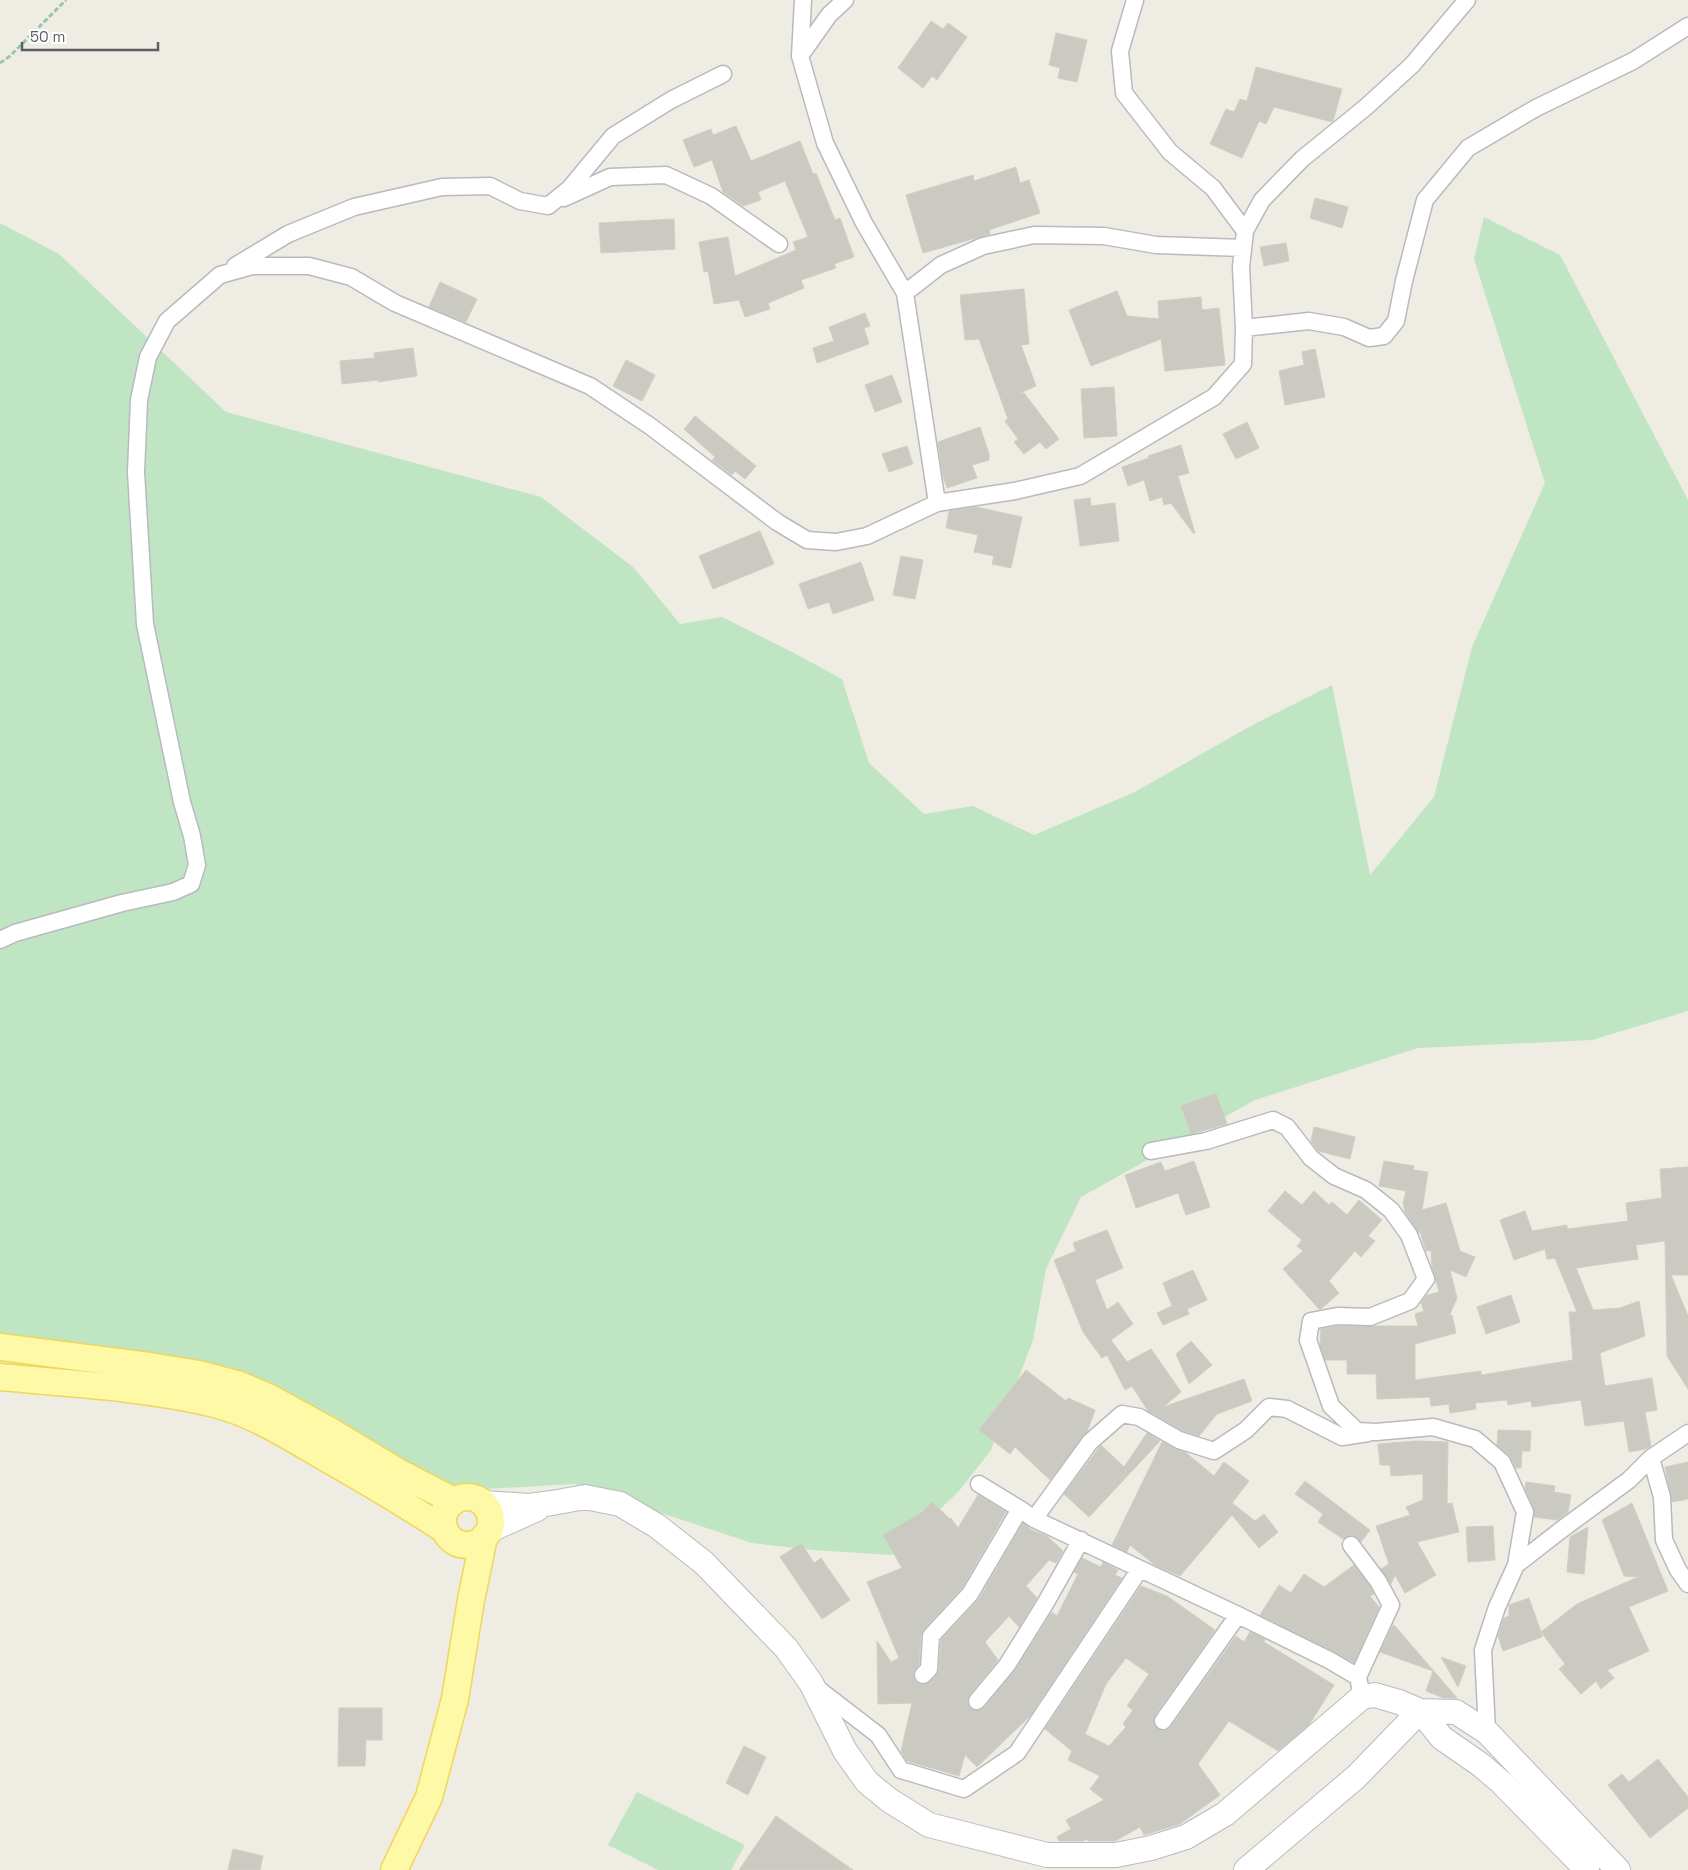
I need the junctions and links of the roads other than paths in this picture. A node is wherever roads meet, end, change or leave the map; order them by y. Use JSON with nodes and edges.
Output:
{"nodes":[{"id":1,"x":803,"y":0,"type":"edge"},
{"id":2,"x":845,"y":0,"type":"edge"},
{"id":3,"x":1135,"y":0,"type":"edge"},
{"id":4,"x":1466,"y":0,"type":"edge"},
{"id":5,"x":1688,"y":26,"type":"edge"},
{"id":6,"x":800,"y":56,"type":"junction"},
{"id":7,"x":723,"y":74,"type":"dead end"},
{"id":8,"x":548,"y":206,"type":"junction"},
{"id":9,"x":1245,"y":231,"type":"junction"},
{"id":10,"x":779,"y":244,"type":"dead end"},
{"id":11,"x":1243,"y":248,"type":"junction"},
{"id":12,"x":220,"y":274,"type":"junction"},
{"id":13,"x":906,"y":293,"type":"junction"},
{"id":14,"x":1244,"y":328,"type":"junction"},
{"id":15,"x":937,"y":503,"type":"junction"},
{"id":16,"x":0,"y":940,"type":"edge"},
{"id":17,"x":1151,"y":1151,"type":"dead end"},
{"id":18,"x":0,"y":1347,"type":"edge"},
{"id":19,"x":0,"y":1377,"type":"edge"},
{"id":20,"x":1376,"y":1432,"type":"junction"},
{"id":21,"x":1688,"y":1433,"type":"edge"},
{"id":22,"x":1651,"y":1458,"type":"junction"},
{"id":23,"x":978,"y":1484,"type":"dead end"},
{"id":24,"x":454,"y":1501,"type":"junction"},
{"id":25,"x":483,"y":1503,"type":"junction"},
{"id":26,"x":552,"y":1504,"type":"junction"},
{"id":27,"x":1020,"y":1508,"type":"junction"},
{"id":28,"x":1034,"y":1519,"type":"junction"},
{"id":29,"x":486,"y":1534,"type":"junction"},
{"id":30,"x":450,"y":1536,"type":"junction"},
{"id":31,"x":1081,"y":1540,"type":"junction"},
{"id":32,"x":1351,"y":1545,"type":"dead end"},
{"id":33,"x":1516,"y":1565,"type":"junction"},
{"id":34,"x":1140,"y":1569,"type":"junction"},
{"id":35,"x":1688,"y":1584,"type":"edge"},
{"id":36,"x":471,"y":1600,"type":"junction"},
{"id":37,"x":1238,"y":1615,"type":"junction"},
{"id":38,"x":923,"y":1675,"type":"dead end"},
{"id":39,"x":811,"y":1683,"type":"junction"},
{"id":40,"x":1360,"y":1687,"type":"junction"},
{"id":41,"x":977,"y":1701,"type":"dead end"},
{"id":42,"x":1420,"y":1711,"type":"junction"},
{"id":43,"x":1163,"y":1721,"type":"dead end"},
{"id":44,"x":1487,"y":1732,"type":"junction"},
{"id":45,"x":394,"y":1870,"type":"edge"},
{"id":46,"x":1246,"y":1870,"type":"edge"},
{"id":47,"x":1587,"y":1870,"type":"edge"},
{"id":48,"x":1618,"y":1870,"type":"edge"}],
"edges":[{"from":1,"to":6,"type":"street"},
{"from":2,"to":6,"type":"street"},
{"from":3,"to":9,"type":"street"},
{"from":4,"to":9,"type":"street"},
{"from":5,"to":14,"type":"street"},
{"from":6,"to":13,"type":"street"},
{"from":7,"to":8,"type":"street"},
{"from":8,"to":10,"type":"street"},
{"from":8,"to":12,"type":"street"},
{"from":9,"to":11,"type":"street"},
{"from":11,"to":13,"type":"street"},
{"from":11,"to":14,"type":"street"},
{"from":12,"to":15,"type":"street"},
{"from":12,"to":16,"type":"street"},
{"from":13,"to":15,"type":"street"},
{"from":14,"to":15,"type":"street"},
{"from":17,"to":20,"type":"street"},
{"from":18,"to":24,"type":"main road"},
{"from":19,"to":30,"type":"main road"},
{"from":20,"to":28,"type":"street"},
{"from":20,"to":33,"type":"street"},
{"from":21,"to":22,"type":"street"},
{"from":22,"to":33,"type":"street"},
{"from":22,"to":35,"type":"street"},
{"from":23,"to":27,"type":"street"},
{"from":24,"to":25,"type":"main road"},
{"from":24,"to":30,"type":"main road"},
{"from":25,"to":26,"type":"main road"},
{"from":25,"to":29,"type":"main road"},
{"from":26,"to":29,"type":"main road"},
{"from":26,"to":39,"type":"main road"},
{"from":27,"to":28,"type":"street"},
{"from":27,"to":38,"type":"street"},
{"from":28,"to":31,"type":"street"},
{"from":29,"to":30,"type":"main road"},
{"from":29,"to":36,"type":"main road"},
{"from":30,"to":36,"type":"main road"},
{"from":31,"to":34,"type":"street"},
{"from":31,"to":41,"type":"street"},
{"from":32,"to":40,"type":"street"},
{"from":33,"to":44,"type":"street"},
{"from":34,"to":37,"type":"street"},
{"from":34,"to":39,"type":"street"},
{"from":36,"to":45,"type":"main road"},
{"from":37,"to":40,"type":"street"},
{"from":37,"to":43,"type":"street"},
{"from":39,"to":40,"type":"main road"},
{"from":40,"to":42,"type":"main road"},
{"from":42,"to":44,"type":"main road"},
{"from":42,"to":46,"type":"main road"},
{"from":42,"to":47,"type":"main road"},
{"from":44,"to":48,"type":"main road"}]}
